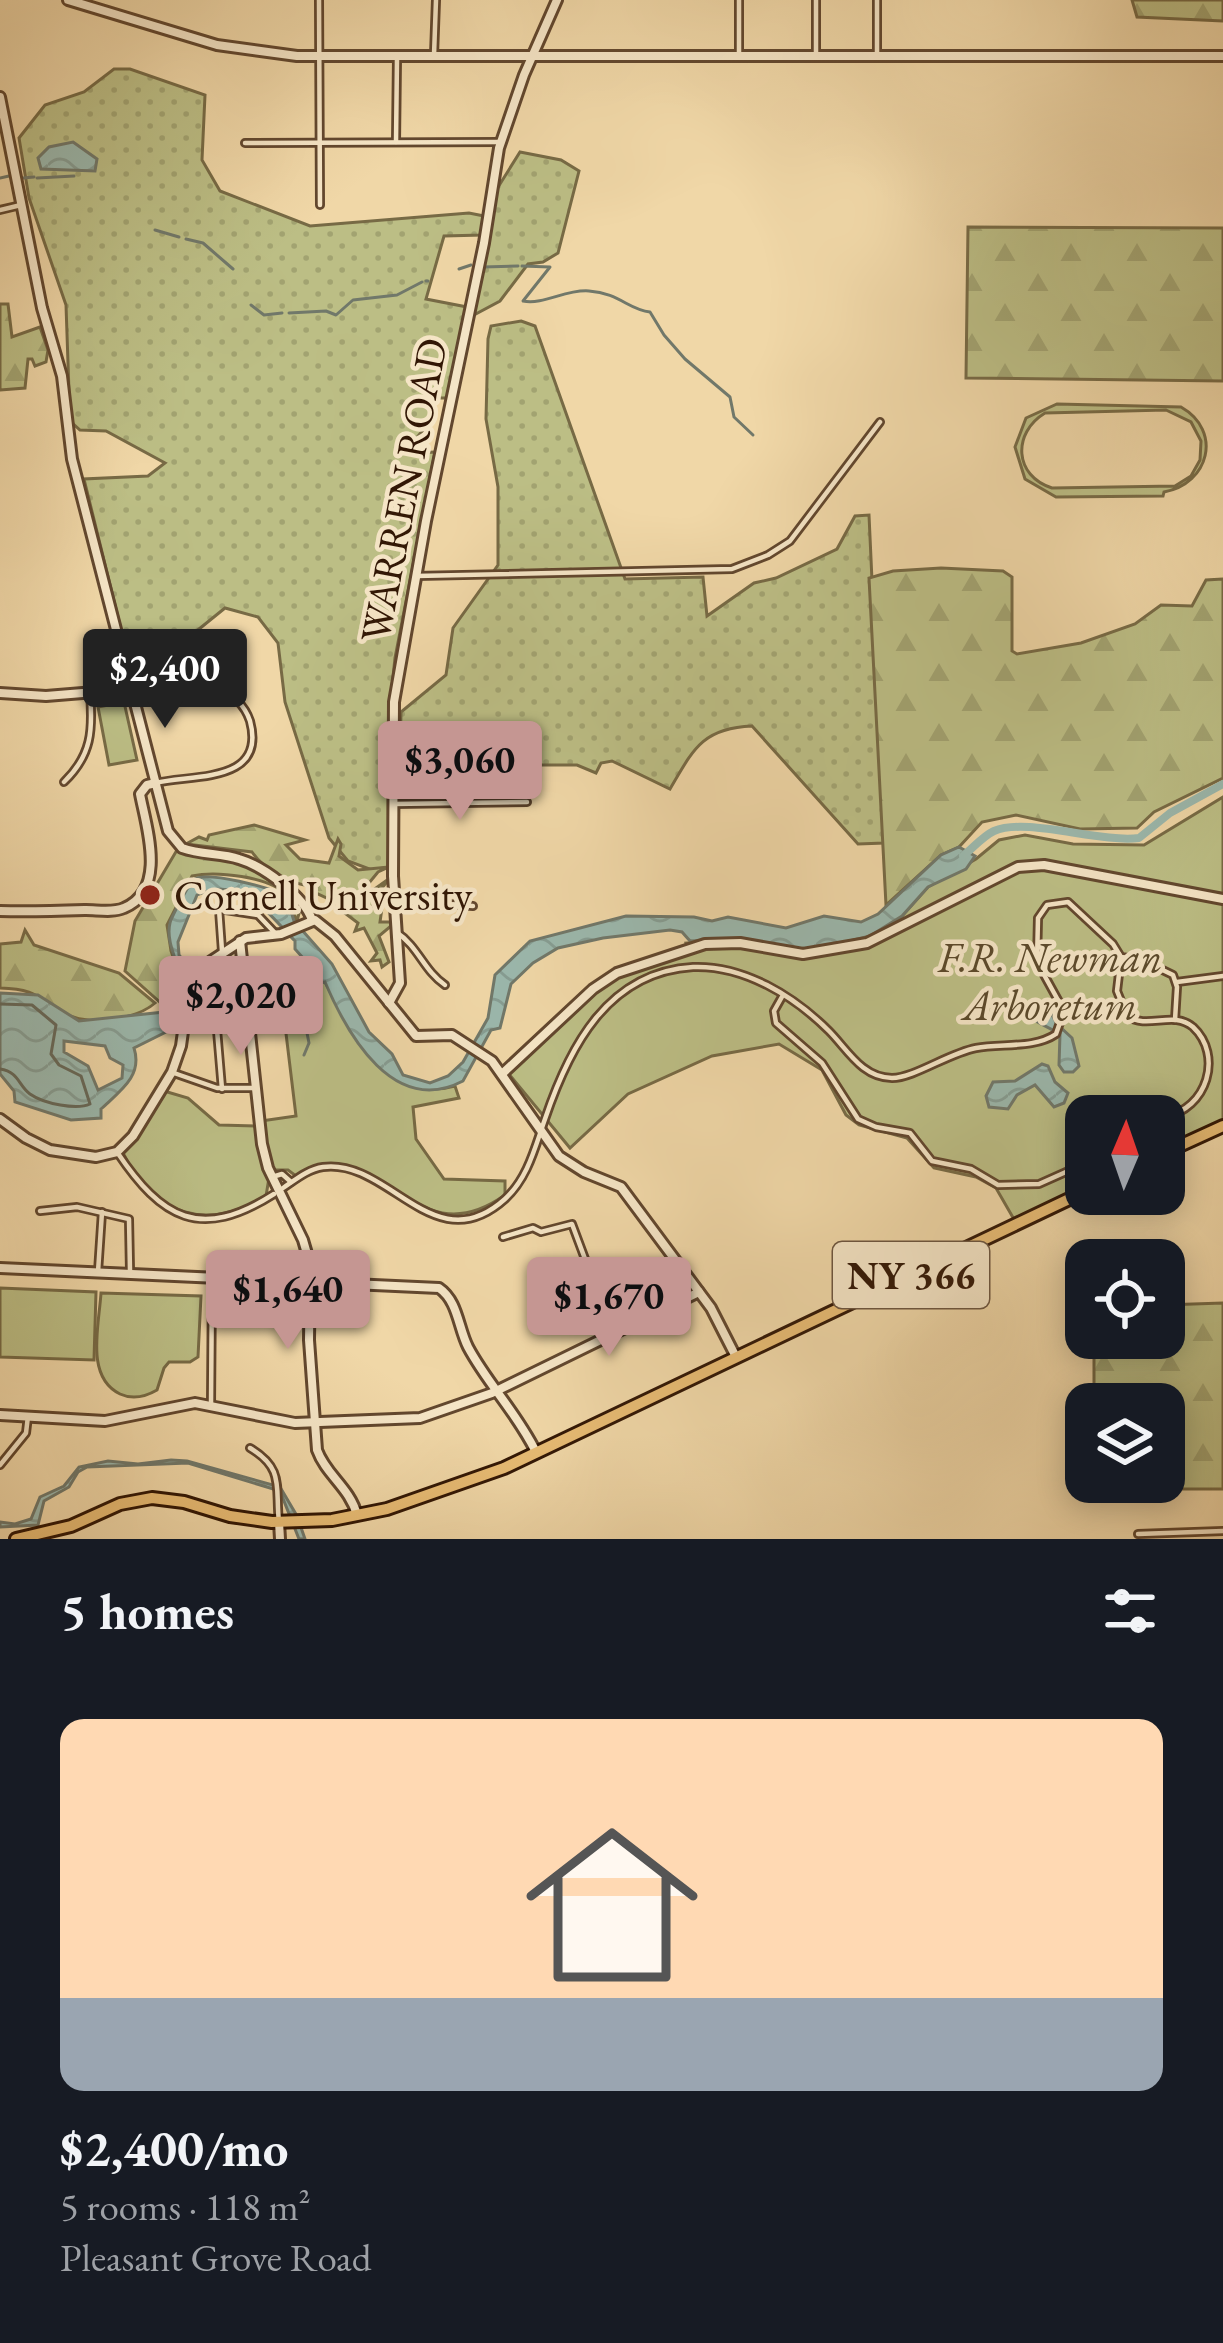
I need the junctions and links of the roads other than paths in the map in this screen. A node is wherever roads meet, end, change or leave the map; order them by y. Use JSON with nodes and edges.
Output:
{"nodes":[{"id":1,"x":68,"y":0,"type":"edge"},
{"id":2,"x":319,"y":0,"type":"edge"},
{"id":3,"x":436,"y":0,"type":"edge"},
{"id":4,"x":557,"y":0,"type":"edge"},
{"id":5,"x":739,"y":0,"type":"edge"},
{"id":6,"x":816,"y":0,"type":"edge"},
{"id":7,"x":877,"y":0,"type":"edge"},
{"id":8,"x":397,"y":55,"type":"junction"},
{"id":9,"x":434,"y":55,"type":"junction"},
{"id":10,"x":532,"y":55,"type":"junction"},
{"id":11,"x":739,"y":55,"type":"junction"},
{"id":12,"x":816,"y":55,"type":"junction"},
{"id":13,"x":877,"y":55,"type":"junction"},
{"id":14,"x":318,"y":56,"type":"junction"},
{"id":15,"x":1223,"y":56,"type":"edge"},
{"id":16,"x":0,"y":97,"type":"edge"},
{"id":17,"x":396,"y":142,"type":"junction"},
{"id":18,"x":501,"y":142,"type":"junction"},
{"id":19,"x":245,"y":143,"type":"dead end"},
{"id":20,"x":319,"y":143,"type":"junction"},
{"id":21,"x":21,"y":205,"type":"junction"},
{"id":22,"x":320,"y":205,"type":"dead end"},
{"id":23,"x":0,"y":210,"type":"edge"},
{"id":24,"x":880,"y":422,"type":"dead end"},
{"id":25,"x":416,"y":576,"type":"junction"},
{"id":26,"x":132,"y":689,"type":"junction"},
{"id":27,"x":0,"y":693,"type":"edge"},
{"id":28,"x":90,"y":693,"type":"junction"},
{"id":29,"x":64,"y":782,"type":"dead end"},
{"id":30,"x":156,"y":783,"type":"junction"},
{"id":31,"x":527,"y":802,"type":"dead end"},
{"id":32,"x":393,"y":804,"type":"junction"},
{"id":33,"x":1223,"y":899,"type":"edge"},
{"id":34,"x":394,"y":900,"type":"junction"},
{"id":35,"x":473,"y":906,"type":"dead end"},
{"id":36,"x":0,"y":911,"type":"edge"},
{"id":37,"x":306,"y":921,"type":"junction"},
{"id":38,"x":396,"y":932,"type":"junction"},
{"id":39,"x":280,"y":934,"type":"junction"},
{"id":40,"x":240,"y":941,"type":"junction"},
{"id":41,"x":222,"y":951,"type":"junction"},
{"id":42,"x":1121,"y":957,"type":"junction"},
{"id":43,"x":1223,"y":976,"type":"edge"},
{"id":44,"x":1177,"y":982,"type":"junction"},
{"id":45,"x":445,"y":985,"type":"dead end"},
{"id":46,"x":783,"y":995,"type":"junction"},
{"id":47,"x":389,"y":1003,"type":"junction"},
{"id":48,"x":248,"y":1018,"type":"junction"},
{"id":49,"x":1175,"y":1020,"type":"junction"},
{"id":50,"x":172,"y":1072,"type":"junction"},
{"id":51,"x":502,"y":1074,"type":"junction"},
{"id":52,"x":256,"y":1088,"type":"junction"},
{"id":53,"x":222,"y":1089,"type":"junction"},
{"id":54,"x":1185,"y":1108,"type":"edge"},
{"id":55,"x":0,"y":1119,"type":"edge"},
{"id":56,"x":1223,"y":1126,"type":"edge"},
{"id":57,"x":541,"y":1132,"type":"junction"},
{"id":58,"x":1185,"y":1144,"type":"edge"},
{"id":59,"x":117,"y":1152,"type":"junction"},
{"id":60,"x":1065,"y":1174,"type":"edge"},
{"id":61,"x":272,"y":1177,"type":"junction"},
{"id":62,"x":291,"y":1182,"type":"junction"},
{"id":63,"x":283,"y":1188,"type":"dead end"},
{"id":64,"x":274,"y":1194,"type":"dead end"},
{"id":65,"x":1065,"y":1201,"type":"edge"},
{"id":66,"x":40,"y":1211,"type":"dead end"},
{"id":67,"x":102,"y":1212,"type":"junction"},
{"id":68,"x":503,"y":1237,"type":"dead end"},
{"id":69,"x":674,"y":1260,"type":"junction"},
{"id":70,"x":0,"y":1268,"type":"edge"},
{"id":71,"x":98,"y":1272,"type":"junction"},
{"id":72,"x":130,"y":1274,"type":"junction"},
{"id":73,"x":212,"y":1277,"type":"junction"},
{"id":74,"x":311,"y":1281,"type":"junction"},
{"id":75,"x":699,"y":1292,"type":"junction"},
{"id":76,"x":736,"y":1357,"type":"junction"},
{"id":77,"x":498,"y":1389,"type":"junction"},
{"id":78,"x":211,"y":1405,"type":"junction"},
{"id":79,"x":0,"y":1415,"type":"edge"},
{"id":80,"x":28,"y":1416,"type":"junction"},
{"id":81,"x":315,"y":1423,"type":"junction"},
{"id":82,"x":250,"y":1448,"type":"dead end"},
{"id":83,"x":536,"y":1452,"type":"junction"},
{"id":84,"x":0,"y":1466,"type":"edge"},
{"id":85,"x":357,"y":1516,"type":"junction"},
{"id":86,"x":283,"y":1522,"type":"junction"},
{"id":87,"x":1223,"y":1531,"type":"edge"},
{"id":88,"x":1138,"y":1534,"type":"dead end"},
{"id":89,"x":22,"y":1538,"type":"edge"},
{"id":90,"x":280,"y":1539,"type":"edge"}],
"edges":[{"from":1,"to":14,"type":"street"},
{"from":2,"to":14,"type":"street"},
{"from":3,"to":9,"type":"street"},
{"from":4,"to":10,"type":"street","name":"WARREN ROAD"},
{"from":5,"to":11,"type":"street"},
{"from":6,"to":12,"type":"street"},
{"from":7,"to":13,"type":"street"},
{"from":8,"to":9,"type":"street"},
{"from":8,"to":14,"type":"street"},
{"from":8,"to":17,"type":"street"},
{"from":9,"to":10,"type":"street"},
{"from":10,"to":11,"type":"street"},
{"from":10,"to":18,"type":"street","name":"WARREN ROAD"},
{"from":11,"to":12,"type":"street"},
{"from":12,"to":13,"type":"street"},
{"from":13,"to":15,"type":"street"},
{"from":14,"to":20,"type":"street"},
{"from":16,"to":21,"type":"street"},
{"from":17,"to":18,"type":"street"},
{"from":17,"to":20,"type":"street"},
{"from":18,"to":25,"type":"street","name":"WARREN ROAD"},
{"from":19,"to":20,"type":"street"},
{"from":20,"to":22,"type":"street"},
{"from":21,"to":23,"type":"street"},
{"from":21,"to":26,"type":"street"},
{"from":24,"to":25,"type":"street"},
{"from":25,"to":32,"type":"street","name":"WARREN ROAD"},
{"from":26,"to":28,"type":"street"},
{"from":26,"to":30,"type":"street"},
{"from":26,"to":30,"type":"street"},
{"from":27,"to":28,"type":"street"},
{"from":28,"to":29,"type":"street"},
{"from":30,"to":36,"type":"street"},
{"from":30,"to":37,"type":"street"},
{"from":31,"to":32,"type":"street"},
{"from":32,"to":34,"type":"street","name":"WARREN ROAD"},
{"from":33,"to":51,"type":"street"},
{"from":34,"to":35,"type":"street"},
{"from":34,"to":38,"type":"street","name":"WARREN ROAD"},
{"from":37,"to":39,"type":"street"},
{"from":37,"to":47,"type":"street"},
{"from":38,"to":45,"type":"street"},
{"from":38,"to":47,"type":"street","name":"WARREN ROAD"},
{"from":39,"to":40,"type":"street"},
{"from":39,"to":41,"type":"street"},
{"from":40,"to":41,"type":"street"},
{"from":40,"to":48,"type":"street"},
{"from":41,"to":50,"type":"street"},
{"from":42,"to":44,"type":"street"},
{"from":42,"to":46,"type":"street"},
{"from":42,"to":49,"type":"street"},
{"from":43,"to":44,"type":"street"},
{"from":44,"to":49,"type":"street"},
{"from":46,"to":57,"type":"street"},
{"from":46,"to":60,"type":"street"},
{"from":47,"to":51,"type":"street"},
{"from":48,"to":52,"type":"street"},
{"from":48,"to":53,"type":"street"},
{"from":49,"to":54,"type":"street"},
{"from":50,"to":53,"type":"street"},
{"from":50,"to":59,"type":"street"},
{"from":51,"to":57,"type":"street"},
{"from":52,"to":53,"type":"street"},
{"from":52,"to":61,"type":"street"},
{"from":55,"to":59,"type":"street"},
{"from":56,"to":58,"type":"main road"},
{"from":57,"to":62,"type":"street"},
{"from":57,"to":69,"type":"street"},
{"from":59,"to":64,"type":"street"},
{"from":61,"to":62,"type":"street"},
{"from":61,"to":74,"type":"street"},
{"from":62,"to":63,"type":"street"},
{"from":65,"to":76,"type":"main road","number":"NY 366"},
{"from":66,"to":67,"type":"street"},
{"from":67,"to":71,"type":"street"},
{"from":67,"to":72,"type":"street"},
{"from":68,"to":69,"type":"street"},
{"from":69,"to":75,"type":"street"},
{"from":70,"to":71,"type":"street"},
{"from":71,"to":72,"type":"street"},
{"from":72,"to":73,"type":"street"},
{"from":73,"to":74,"type":"street"},
{"from":73,"to":78,"type":"street"},
{"from":74,"to":77,"type":"street"},
{"from":74,"to":81,"type":"street"},
{"from":75,"to":76,"type":"street"},
{"from":75,"to":77,"type":"street"},
{"from":76,"to":83,"type":"main road","number":"NY 366"},
{"from":77,"to":81,"type":"street"},
{"from":77,"to":83,"type":"street"},
{"from":78,"to":80,"type":"street"},
{"from":78,"to":81,"type":"street"},
{"from":79,"to":80,"type":"street"},
{"from":80,"to":84,"type":"street"},
{"from":81,"to":85,"type":"street"},
{"from":82,"to":86,"type":"street"},
{"from":83,"to":85,"type":"main road","number":"NY 366"},
{"from":85,"to":86,"type":"main road","number":"NY 366"},
{"from":86,"to":89,"type":"main road","number":"NY 366"},
{"from":86,"to":90,"type":"street"},
{"from":87,"to":88,"type":"street"}]}
